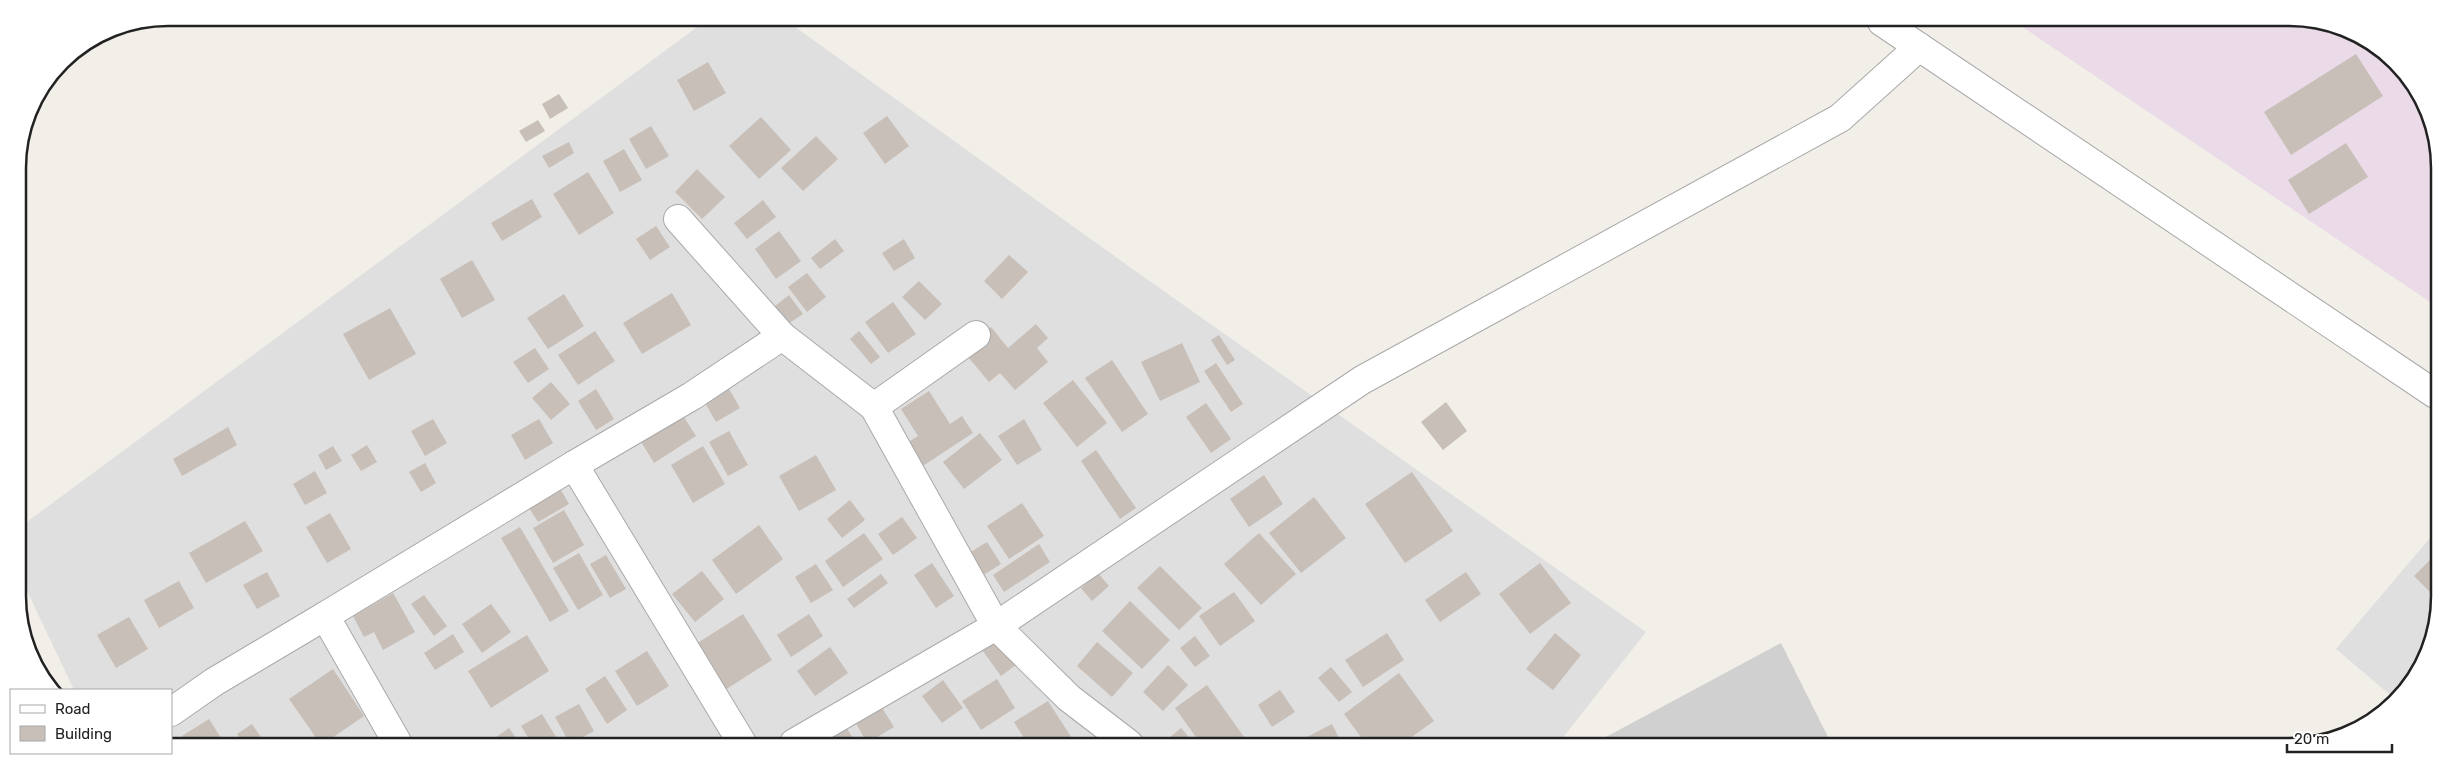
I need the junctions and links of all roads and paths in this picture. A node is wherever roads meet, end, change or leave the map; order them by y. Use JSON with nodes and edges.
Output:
{"nodes":[{"id":1,"x":1888,"y":26,"type":"edge"},
{"id":2,"x":1919,"y":47,"type":"junction"},
{"id":3,"x":678,"y":219,"type":"dead end"},
{"id":4,"x":976,"y":335,"type":"dead end"},
{"id":5,"x":782,"y":336,"type":"junction"},
{"id":6,"x":2431,"y":391,"type":"edge"},
{"id":7,"x":874,"y":407,"type":"junction"},
{"id":8,"x":574,"y":465,"type":"junction"},
{"id":9,"x":325,"y":616,"type":"junction"},
{"id":10,"x":996,"y":626,"type":"junction"},
{"id":11,"x":172,"y":711,"type":"edge"},
{"id":12,"x":395,"y":738,"type":"edge"},
{"id":13,"x":739,"y":738,"type":"edge"},
{"id":14,"x":803,"y":738,"type":"edge"},
{"id":15,"x":1121,"y":738,"type":"edge"}],
"edges":[{"from":1,"to":2,"type":"street"},
{"from":2,"to":6,"type":"street"},
{"from":2,"to":10,"type":"street"},
{"from":3,"to":5,"type":"street"},
{"from":4,"to":7,"type":"street"},
{"from":5,"to":7,"type":"street"},
{"from":5,"to":8,"type":"street"},
{"from":7,"to":10,"type":"street"},
{"from":8,"to":9,"type":"street"},
{"from":8,"to":13,"type":"street"},
{"from":9,"to":11,"type":"street"},
{"from":9,"to":12,"type":"street"},
{"from":10,"to":14,"type":"street"},
{"from":10,"to":15,"type":"street"}]}
